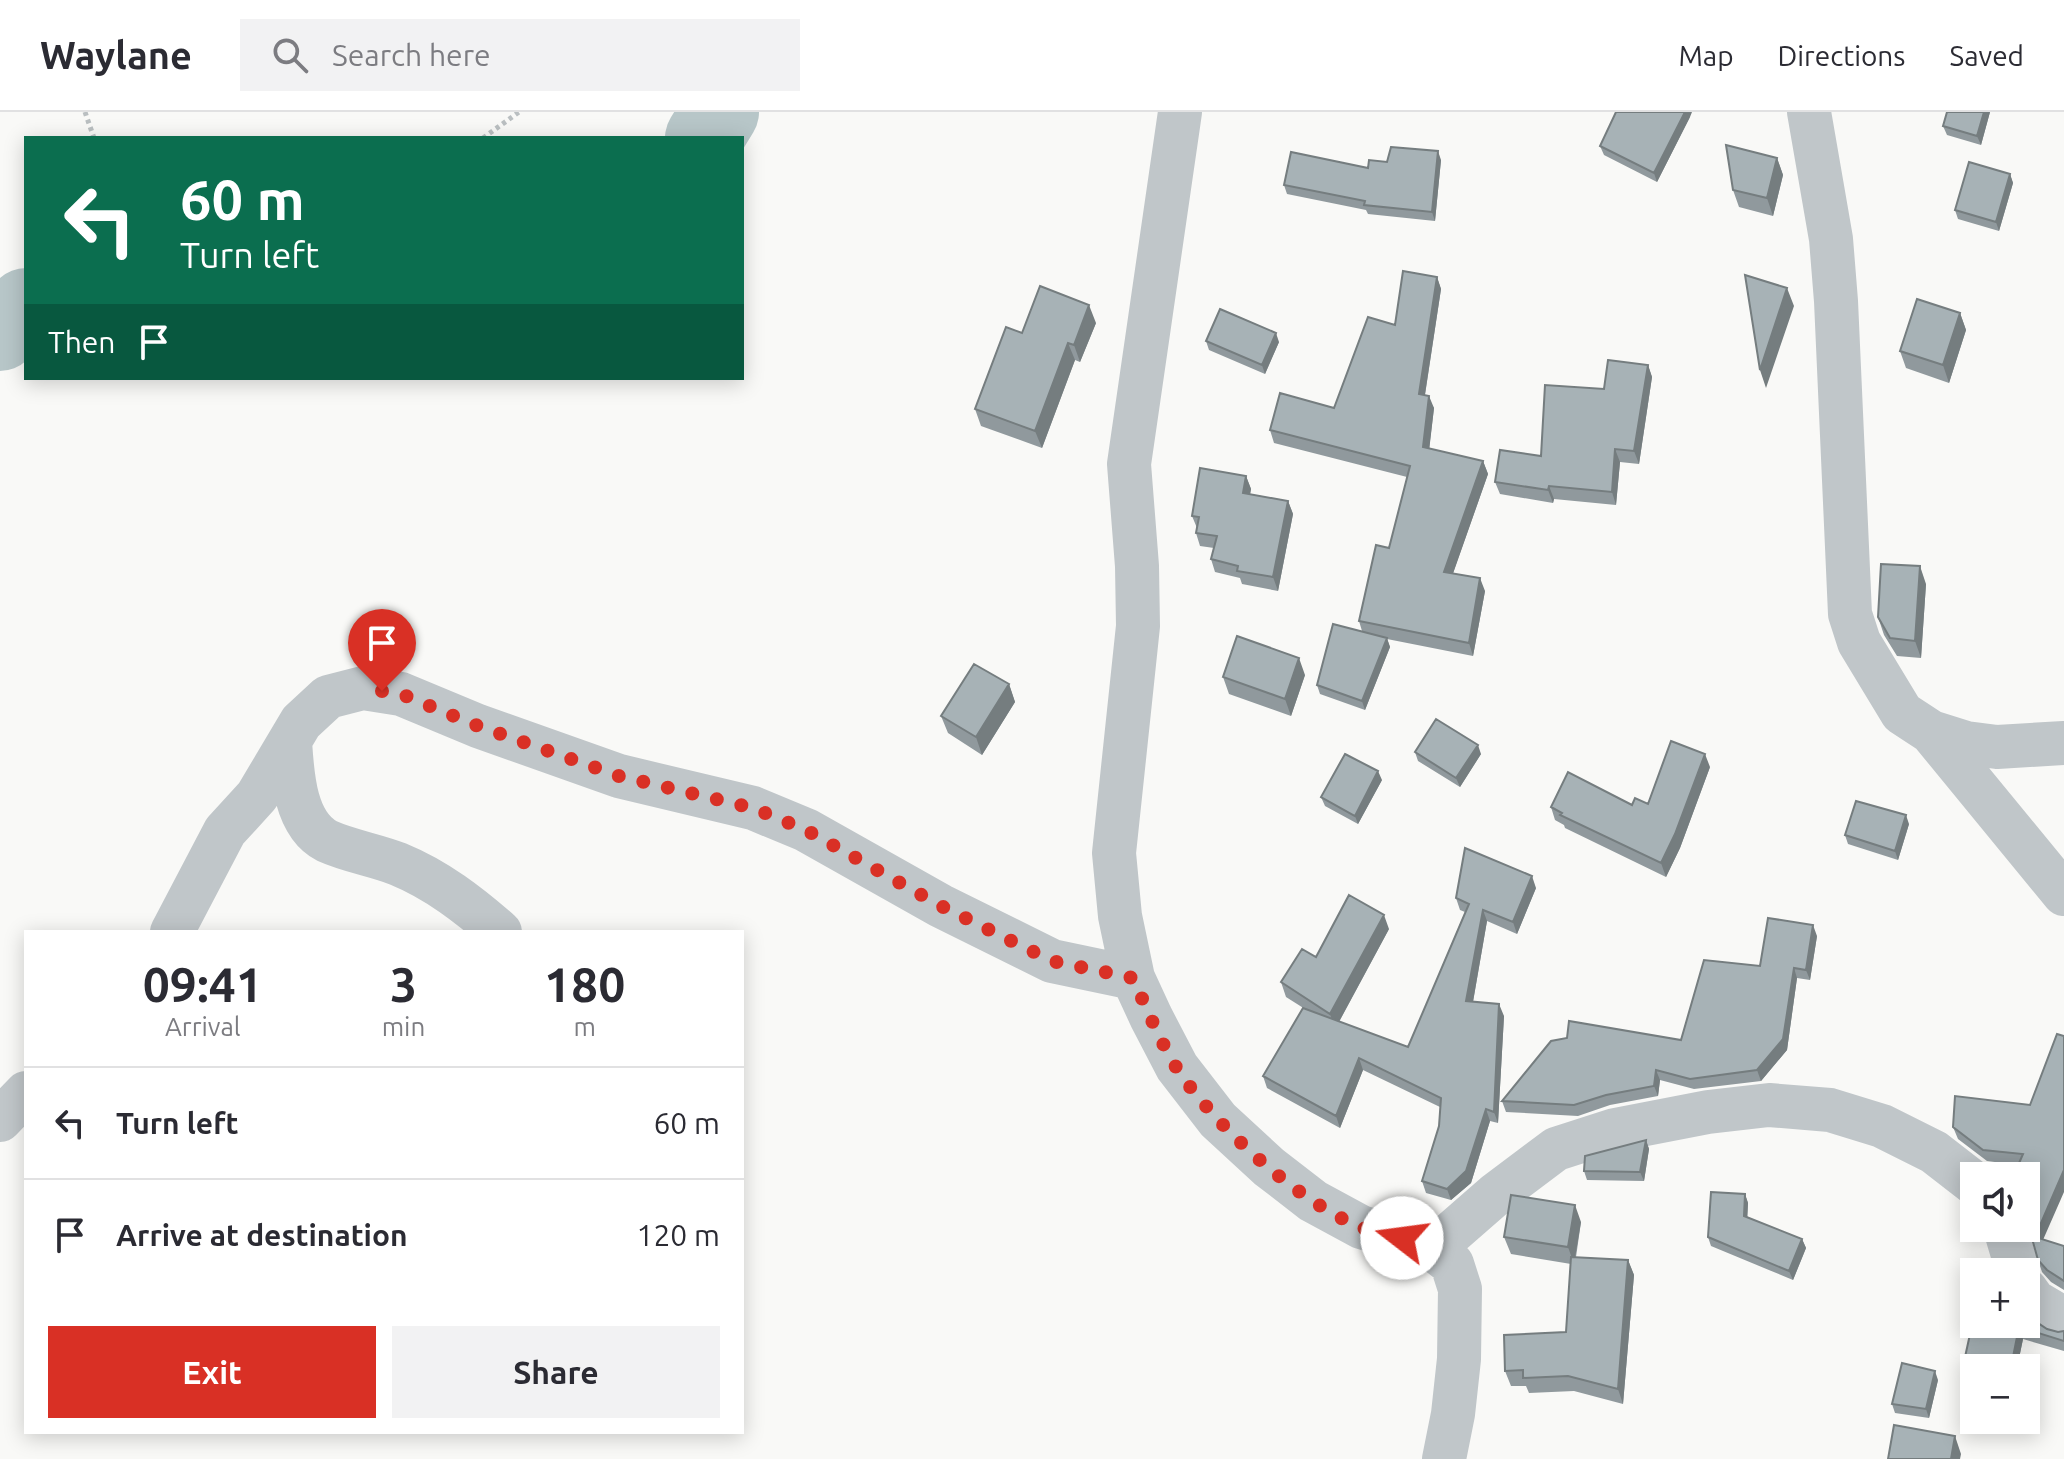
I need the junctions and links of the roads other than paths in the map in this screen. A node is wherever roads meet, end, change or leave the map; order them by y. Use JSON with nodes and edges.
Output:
{"nodes":[{"id":1,"x":1180,"y":112,"type":"edge"},
{"id":2,"x":1809,"y":112,"type":"edge"},
{"id":3,"x":1931,"y":732,"type":"junction"},
{"id":4,"x":290,"y":741,"type":"junction"},
{"id":5,"x":2063,"y":755,"type":"edge"},
{"id":6,"x":2064,"y":894,"type":"edge"},
{"id":7,"x":173,"y":930,"type":"edge"},
{"id":8,"x":498,"y":930,"type":"edge"},
{"id":9,"x":1133,"y":978,"type":"junction"},
{"id":10,"x":24,"y":1095,"type":"edge"},
{"id":11,"x":0,"y":1120,"type":"edge"},
{"id":12,"x":1960,"y":1172,"type":"edge"},
{"id":13,"x":1433,"y":1249,"type":"junction"},
{"id":14,"x":2040,"y":1305,"type":"edge"},
{"id":15,"x":2064,"y":1319,"type":"edge"},
{"id":16,"x":1444,"y":1459,"type":"edge"}],
"edges":[{"from":1,"to":9,"type":"street"},
{"from":2,"to":3,"type":"street"},
{"from":3,"to":5,"type":"street"},
{"from":3,"to":6,"type":"street"},
{"from":4,"to":7,"type":"street"},
{"from":4,"to":8,"type":"street"},
{"from":4,"to":9,"type":"street"},
{"from":9,"to":13,"type":"street"},
{"from":10,"to":11,"type":"street"},
{"from":12,"to":13,"type":"street"},
{"from":13,"to":16,"type":"street"},
{"from":14,"to":15,"type":"street"}]}
